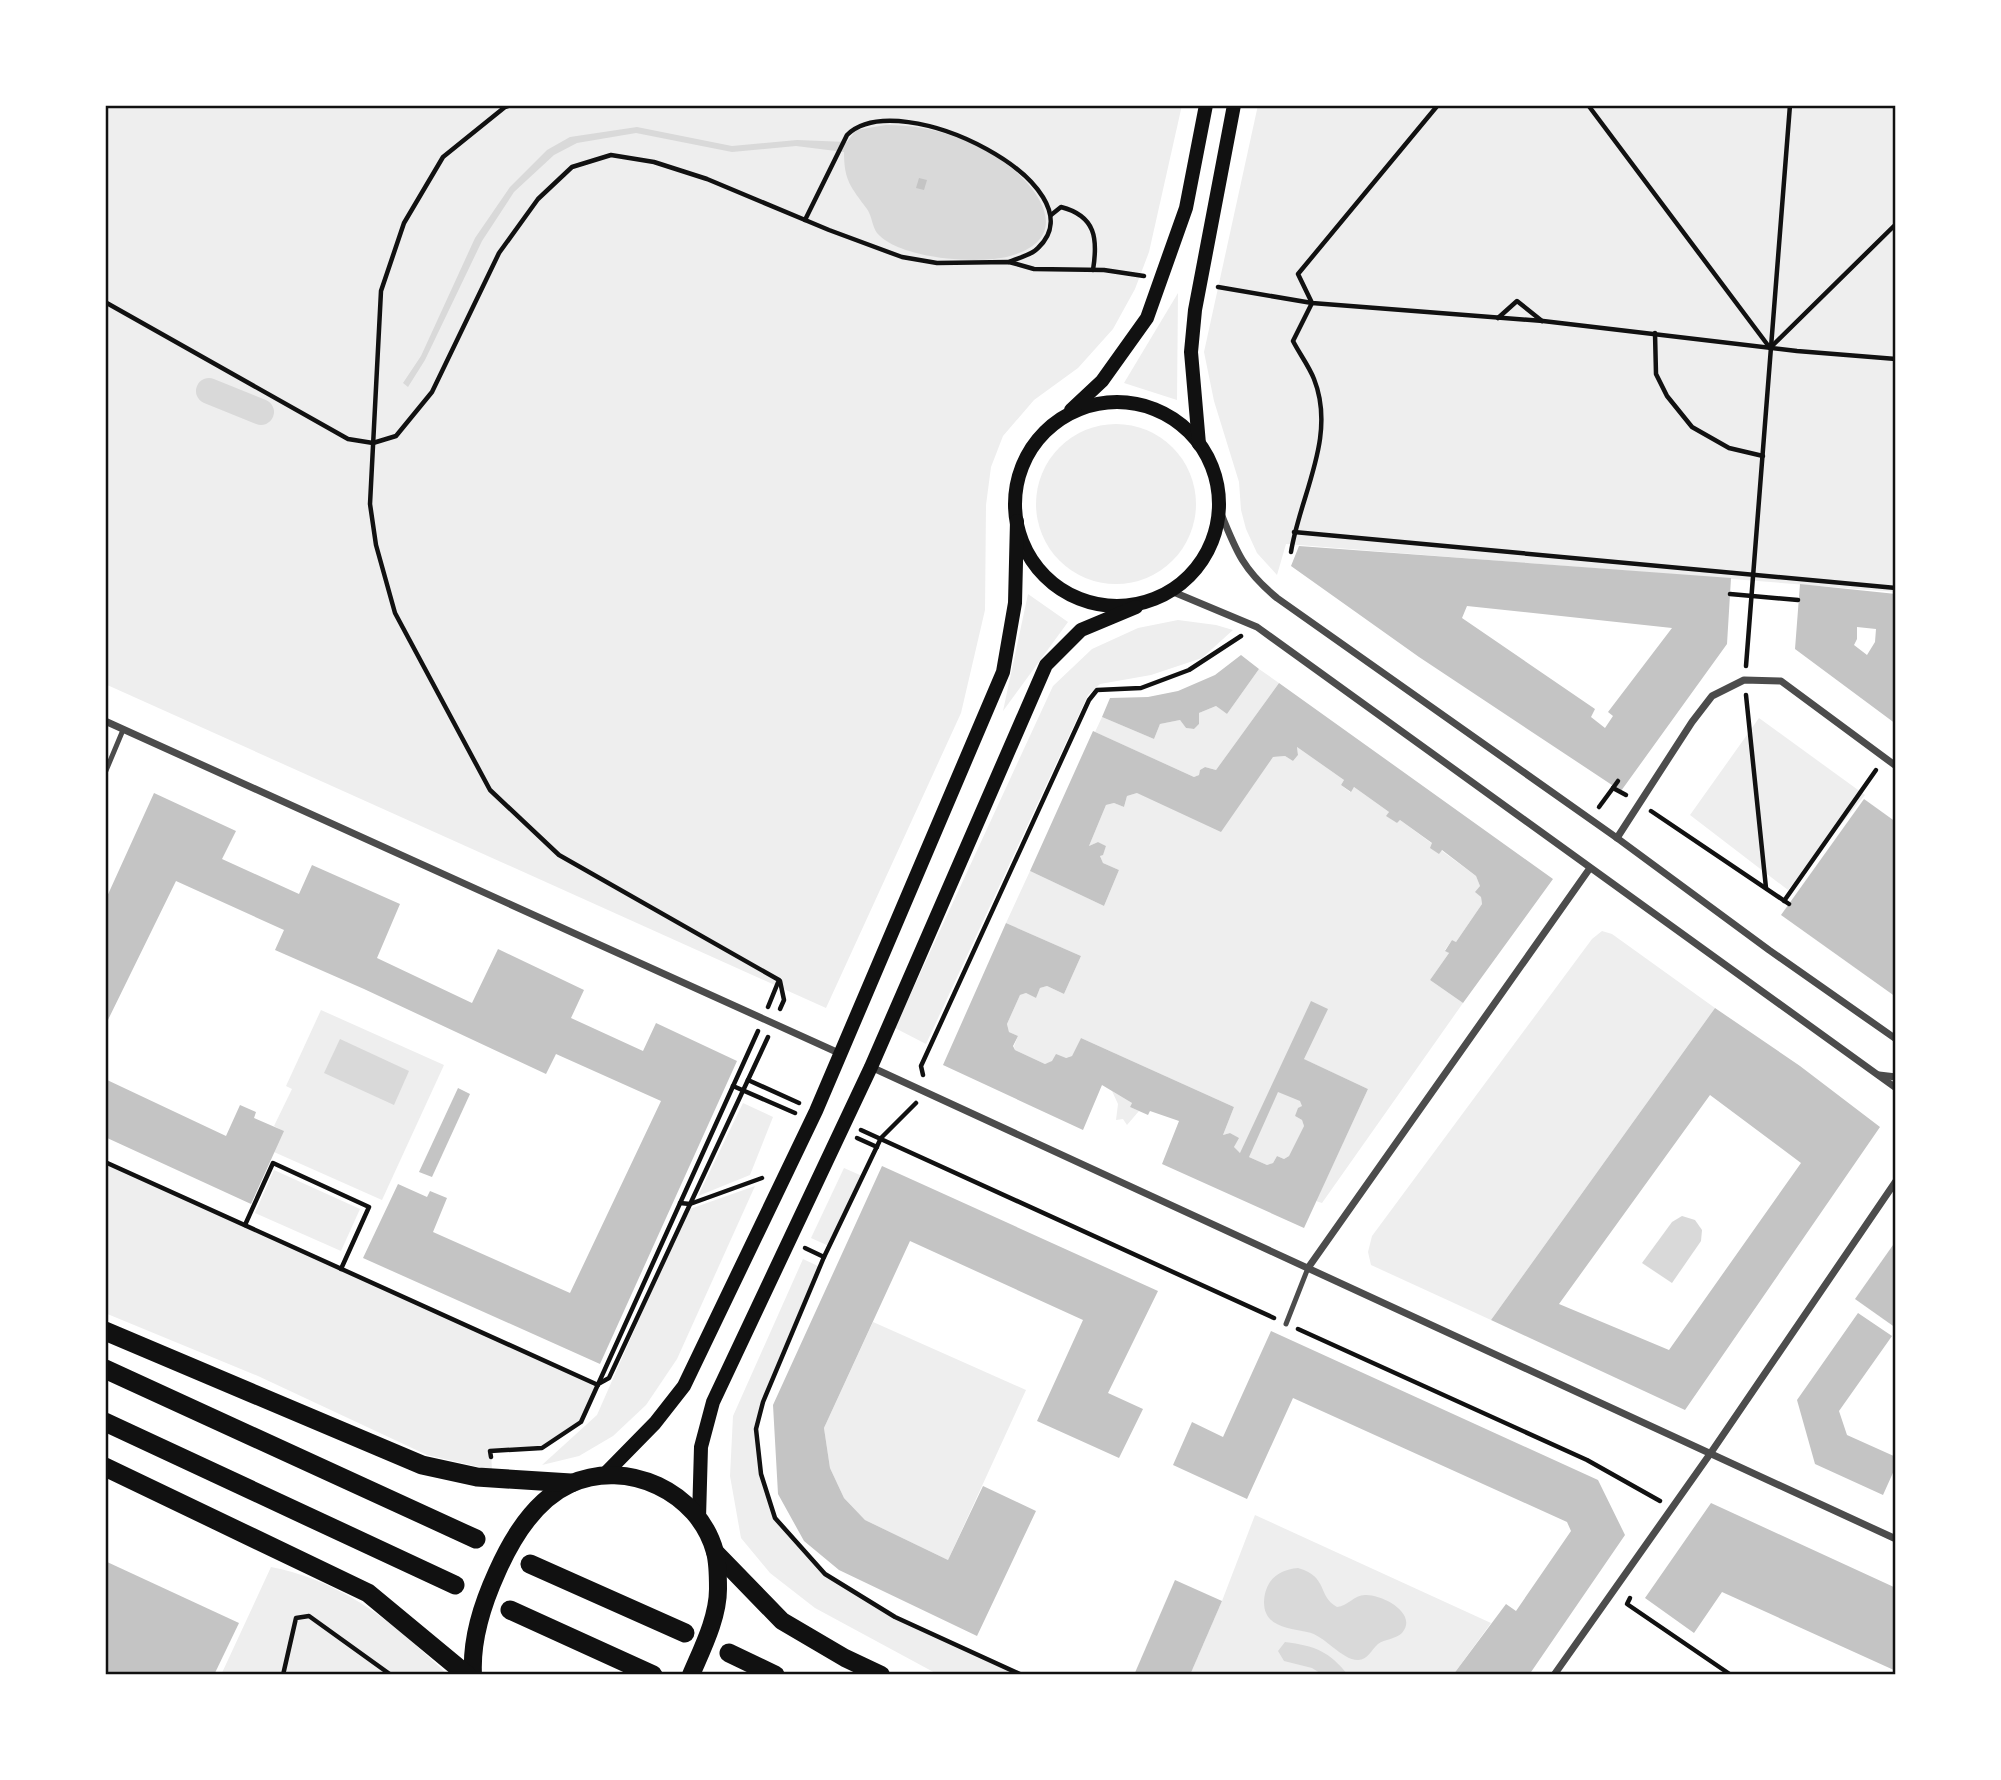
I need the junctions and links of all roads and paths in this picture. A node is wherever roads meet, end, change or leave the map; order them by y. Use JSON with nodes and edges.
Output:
{"nodes":[{"id":1,"x":511,"y":105,"type":"edge"},
{"id":2,"x":1206,"y":105,"type":"edge"},
{"id":3,"x":1234,"y":105,"type":"edge"},
{"id":4,"x":1438,"y":105,"type":"edge"},
{"id":5,"x":1588,"y":105,"type":"edge"},
{"id":6,"x":1790,"y":105,"type":"edge"},
{"id":7,"x":1051,"y":215,"type":"junction"},
{"id":8,"x":805,"y":220,"type":"junction"},
{"id":9,"x":1896,"y":225,"type":"edge"},
{"id":10,"x":1009,"y":262,"type":"junction"},
{"id":11,"x":1093,"y":270,"type":"junction"},
{"id":12,"x":1104,"y":270,"type":"dead end"},
{"id":13,"x":1271,"y":295,"type":"dead end"},
{"id":14,"x":105,"y":302,"type":"edge"},
{"id":15,"x":1312,"y":303,"type":"junction"},
{"id":16,"x":1497,"y":318,"type":"junction"},
{"id":17,"x":1543,"y":321,"type":"junction"},
{"id":18,"x":1656,"y":333,"type":"junction"},
{"id":19,"x":1770,"y":348,"type":"junction"},
{"id":20,"x":1896,"y":359,"type":"edge"},
{"id":21,"x":1068,"y":414,"type":"junction"},
{"id":22,"x":373,"y":443,"type":"junction"},
{"id":23,"x":1199,"y":444,"type":"junction"},
{"id":24,"x":1763,"y":456,"type":"junction"},
{"id":25,"x":1220,"y":511,"type":"junction"},
{"id":26,"x":1017,"y":521,"type":"junction"},
{"id":27,"x":1294,"y":532,"type":"junction"},
{"id":28,"x":1292,"y":552,"type":"dead end"},
{"id":29,"x":1754,"y":575,"type":"junction"},
{"id":30,"x":1896,"y":588,"type":"edge"},
{"id":31,"x":1171,"y":592,"type":"junction"},
{"id":32,"x":1730,"y":594,"type":"dead end"},
{"id":33,"x":1753,"y":596,"type":"junction"},
{"id":34,"x":1798,"y":600,"type":"dead end"},
{"id":35,"x":1136,"y":607,"type":"junction"},
{"id":36,"x":1257,"y":627,"type":"junction"},
{"id":37,"x":1744,"y":680,"type":"junction"},
{"id":38,"x":105,"y":721,"type":"edge"},
{"id":39,"x":123,"y":730,"type":"junction"},
{"id":40,"x":1885,"y":758,"type":"junction"},
{"id":41,"x":1896,"y":766,"type":"edge"},
{"id":42,"x":105,"y":773,"type":"edge"},
{"id":43,"x":1618,"y":781,"type":"dead end"},
{"id":44,"x":1639,"y":803,"type":"junction"},
{"id":45,"x":1617,"y":838,"type":"junction"},
{"id":46,"x":1590,"y":868,"type":"junction"},
{"id":47,"x":1766,"y":888,"type":"junction"},
{"id":48,"x":779,"y":980,"type":"junction"},
{"id":49,"x":763,"y":1020,"type":"junction"},
{"id":50,"x":774,"y":1024,"type":"junction"},
{"id":51,"x":1896,"y":1039,"type":"edge"},
{"id":52,"x":841,"y":1054,"type":"junction"},
{"id":53,"x":871,"y":1067,"type":"junction"},
{"id":54,"x":1878,"y":1075,"type":"junction"},
{"id":55,"x":1896,"y":1077,"type":"edge"},
{"id":56,"x":733,"y":1086,"type":"junction"},
{"id":57,"x":1896,"y":1088,"type":"edge"},
{"id":58,"x":743,"y":1090,"type":"junction"},
{"id":59,"x":927,"y":1093,"type":"junction"},
{"id":60,"x":811,"y":1120,"type":"junction"},
{"id":61,"x":880,"y":1138,"type":"junction"},
{"id":62,"x":105,"y":1162,"type":"edge"},
{"id":63,"x":1896,"y":1181,"type":"edge"},
{"id":64,"x":781,"y":1185,"type":"junction"},
{"id":65,"x":680,"y":1203,"type":"junction"},
{"id":66,"x":690,"y":1204,"type":"junction"},
{"id":67,"x":245,"y":1225,"type":"junction"},
{"id":68,"x":1308,"y":1268,"type":"junction"},
{"id":69,"x":341,"y":1269,"type":"junction"},
{"id":70,"x":1286,"y":1324,"type":"junction"},
{"id":71,"x":105,"y":1331,"type":"edge"},
{"id":72,"x":105,"y":1369,"type":"edge"},
{"id":73,"x":598,"y":1385,"type":"junction"},
{"id":74,"x":105,"y":1422,"type":"edge"},
{"id":75,"x":1710,"y":1454,"type":"junction"},
{"id":76,"x":105,"y":1467,"type":"edge"},
{"id":77,"x":604,"y":1475,"type":"junction"},
{"id":78,"x":494,"y":1479,"type":"junction"},
{"id":79,"x":571,"y":1483,"type":"junction"},
{"id":80,"x":1672,"y":1508,"type":"junction"},
{"id":81,"x":699,"y":1518,"type":"junction"},
{"id":82,"x":476,"y":1539,"type":"dead end"},
{"id":83,"x":1896,"y":1539,"type":"edge"},
{"id":84,"x":715,"y":1552,"type":"junction"},
{"id":85,"x":530,"y":1564,"type":"dead end"},
{"id":86,"x":455,"y":1585,"type":"dead end"},
{"id":87,"x":1630,"y":1597,"type":"dead end"},
{"id":88,"x":510,"y":1610,"type":"dead end"},
{"id":89,"x":685,"y":1633,"type":"dead end"},
{"id":90,"x":729,"y":1653,"type":"dead end"},
{"id":91,"x":283,"y":1675,"type":"edge"},
{"id":92,"x":391,"y":1675,"type":"edge"},
{"id":93,"x":467,"y":1675,"type":"edge"},
{"id":94,"x":473,"y":1675,"type":"edge"},
{"id":95,"x":653,"y":1675,"type":"edge"},
{"id":96,"x":691,"y":1675,"type":"edge"},
{"id":97,"x":775,"y":1675,"type":"edge"},
{"id":98,"x":881,"y":1675,"type":"edge"},
{"id":99,"x":1022,"y":1675,"type":"edge"},
{"id":100,"x":1554,"y":1675,"type":"edge"},
{"id":101,"x":1731,"y":1675,"type":"edge"}],
"edges":[{"from":1,"to":22,"type":"path"},
{"from":2,"to":21,"type":"main road"},
{"from":3,"to":23,"type":"main road"},
{"from":4,"to":15,"type":"path"},
{"from":5,"to":19,"type":"path"},
{"from":6,"to":19,"type":"path"},
{"from":7,"to":8,"type":"path"},
{"from":7,"to":10,"type":"path"},
{"from":7,"to":11,"type":"path"},
{"from":8,"to":10,"type":"path"},
{"from":8,"to":22,"type":"path"},
{"from":9,"to":19,"type":"path"},
{"from":10,"to":11,"type":"path"},
{"from":11,"to":12,"type":"path"},
{"from":13,"to":15,"type":"path"},
{"from":14,"to":22,"type":"path"},
{"from":15,"to":16,"type":"path"},
{"from":15,"to":27,"type":"path"},
{"from":16,"to":17,"type":"path"},
{"from":16,"to":17,"type":"path"},
{"from":17,"to":18,"type":"path"},
{"from":18,"to":19,"type":"path"},
{"from":18,"to":24,"type":"path"},
{"from":19,"to":20,"type":"path"},
{"from":19,"to":24,"type":"path"},
{"from":21,"to":23,"type":"main road"},
{"from":21,"to":26,"type":"main road"},
{"from":22,"to":48,"type":"path"},
{"from":23,"to":25,"type":"main road"},
{"from":24,"to":29,"type":"path"},
{"from":25,"to":31,"type":"main road"},
{"from":25,"to":45,"type":"street"},
{"from":26,"to":35,"type":"main road"},
{"from":26,"to":52,"type":"main road"},
{"from":27,"to":28,"type":"path"},
{"from":27,"to":29,"type":"path"},
{"from":29,"to":30,"type":"path"},
{"from":29,"to":33,"type":"path"},
{"from":31,"to":35,"type":"main road"},
{"from":31,"to":36,"type":"street"},
{"from":32,"to":33,"type":"path"},
{"from":33,"to":34,"type":"path"},
{"from":33,"to":37,"type":"path"},
{"from":35,"to":53,"type":"main road"},
{"from":36,"to":46,"type":"street"},
{"from":36,"to":59,"type":"path"},
{"from":37,"to":40,"type":"street"},
{"from":37,"to":44,"type":"street"},
{"from":37,"to":47,"type":"path"},
{"from":38,"to":39,"type":"street"},
{"from":39,"to":42,"type":"lane"},
{"from":39,"to":49,"type":"street"},
{"from":40,"to":41,"type":"street"},
{"from":40,"to":47,"type":"path"},
{"from":43,"to":44,"type":"path"},
{"from":44,"to":45,"type":"street"},
{"from":44,"to":47,"type":"path"},
{"from":45,"to":51,"type":"street"},
{"from":46,"to":54,"type":"street"},
{"from":46,"to":68,"type":"street"},
{"from":48,"to":49,"type":"path"},
{"from":48,"to":50,"type":"path"},
{"from":49,"to":50,"type":"street"},
{"from":49,"to":56,"type":"path"},
{"from":50,"to":52,"type":"street"},
{"from":50,"to":58,"type":"path"},
{"from":52,"to":60,"type":"main road"},
{"from":53,"to":59,"type":"street"},
{"from":53,"to":81,"type":"main road"},
{"from":54,"to":55,"type":"street"},
{"from":54,"to":57,"type":"street"},
{"from":56,"to":58,"type":"path"},
{"from":56,"to":65,"type":"path"},
{"from":58,"to":60,"type":"path"},
{"from":58,"to":66,"type":"path"},
{"from":59,"to":61,"type":"path"},
{"from":59,"to":68,"type":"street"},
{"from":60,"to":64,"type":"main road"},
{"from":61,"to":70,"type":"path"},
{"from":61,"to":99,"type":"path"},
{"from":62,"to":67,"type":"path"},
{"from":63,"to":75,"type":"street"},
{"from":64,"to":66,"type":"path"},
{"from":64,"to":77,"type":"main road"},
{"from":65,"to":66,"type":"path"},
{"from":65,"to":73,"type":"path"},
{"from":66,"to":73,"type":"path"},
{"from":67,"to":69,"type":"path"},
{"from":67,"to":69,"type":"path"},
{"from":68,"to":70,"type":"lane"},
{"from":68,"to":75,"type":"street"},
{"from":69,"to":73,"type":"path"},
{"from":70,"to":80,"type":"path"},
{"from":71,"to":78,"type":"highway"},
{"from":72,"to":82,"type":"highway"},
{"from":73,"to":78,"type":"path"},
{"from":74,"to":86,"type":"highway"},
{"from":75,"to":80,"type":"street"},
{"from":75,"to":83,"type":"street"},
{"from":76,"to":93,"type":"highway"},
{"from":77,"to":79,"type":"main road"},
{"from":77,"to":81,"type":"main road"},
{"from":78,"to":79,"type":"highway"},
{"from":79,"to":94,"type":"main road"},
{"from":80,"to":100,"type":"street"},
{"from":81,"to":84,"type":"main road"},
{"from":84,"to":96,"type":"main road"},
{"from":84,"to":98,"type":"main road"},
{"from":85,"to":89,"type":"highway"},
{"from":87,"to":101,"type":"path"},
{"from":88,"to":95,"type":"highway"},
{"from":90,"to":97,"type":"highway"},
{"from":91,"to":92,"type":"path"}]}
